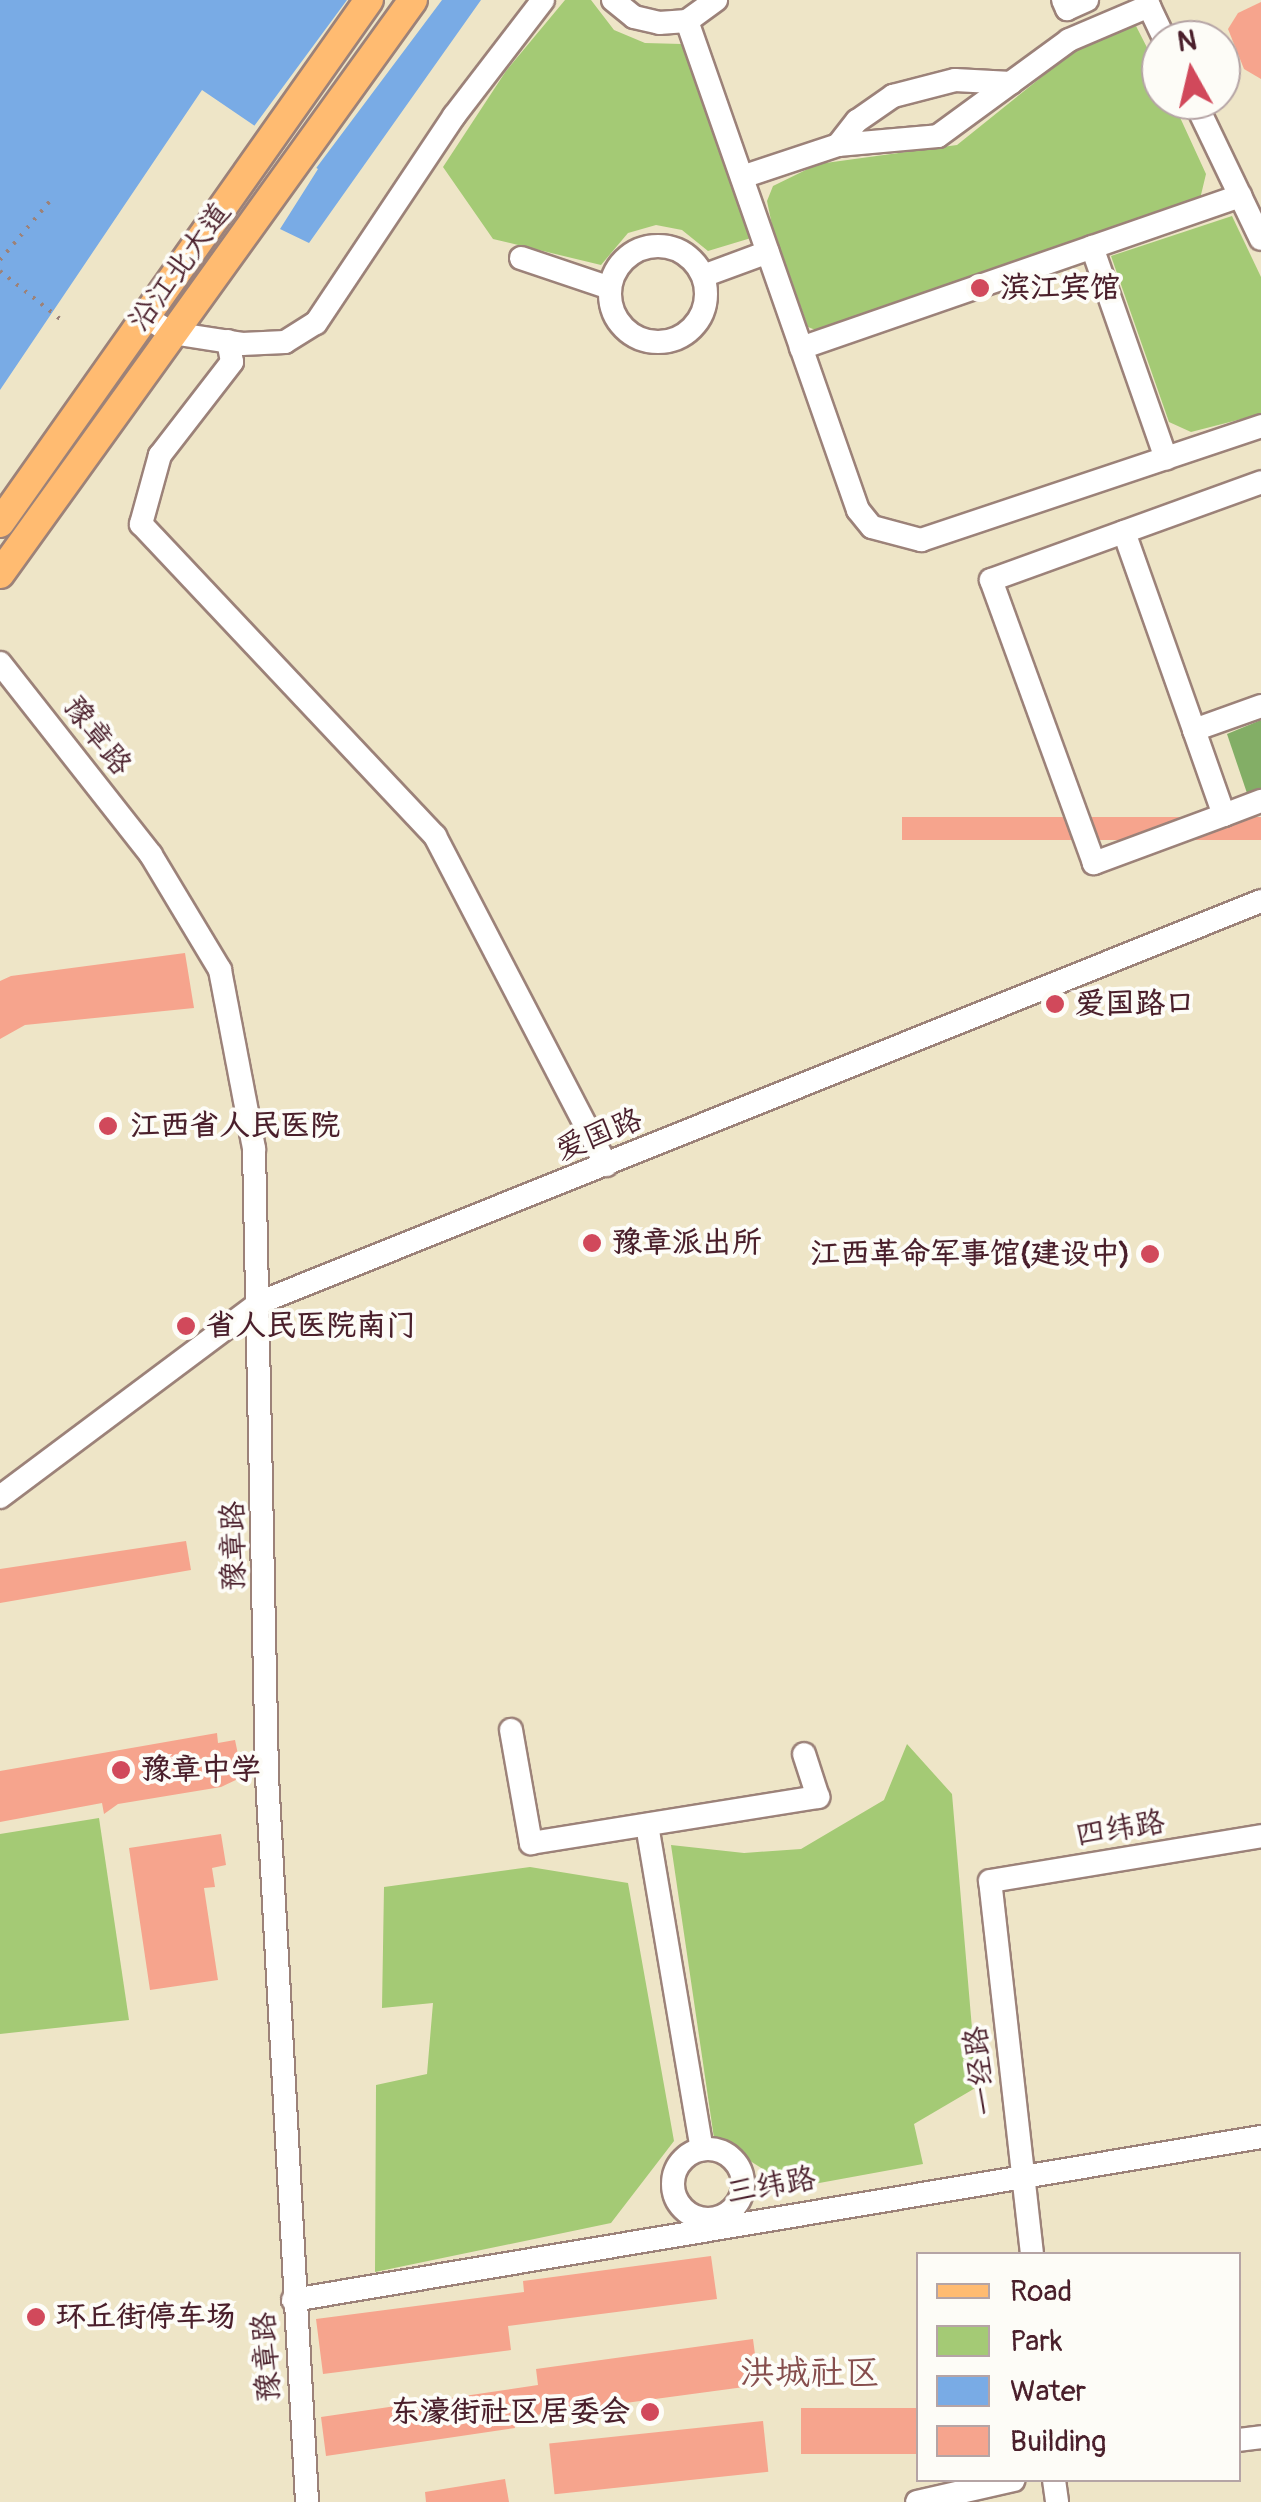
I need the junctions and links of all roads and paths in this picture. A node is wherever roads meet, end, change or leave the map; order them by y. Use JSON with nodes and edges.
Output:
{"nodes":[{"id":1,"x":369,"y":0,"type":"edge"},
{"id":2,"x":413,"y":0,"type":"edge"},
{"id":3,"x":542,"y":0,"type":"edge"},
{"id":4,"x":614,"y":0,"type":"edge"},
{"id":5,"x":716,"y":0,"type":"edge"},
{"id":6,"x":1062,"y":0,"type":"edge"},
{"id":7,"x":1087,"y":0,"type":"edge"},
{"id":8,"x":1147,"y":3,"type":"edge"},
{"id":9,"x":687,"y":21,"type":"junction"},
{"id":10,"x":1011,"y":84,"type":"junction"},
{"id":11,"x":1204,"y":120,"type":"edge"},
{"id":12,"x":838,"y":146,"type":"junction"},
{"id":13,"x":742,"y":177,"type":"junction"},
{"id":14,"x":1240,"y":196,"type":"junction"},
{"id":15,"x":50,"y":201,"type":"dead end"},
{"id":16,"x":1261,"y":239,"type":"edge"},
{"id":17,"x":1092,"y":247,"type":"junction"},
{"id":18,"x":768,"y":252,"type":"junction"},
{"id":19,"x":521,"y":258,"type":"dead end"},
{"id":20,"x":0,"y":260,"type":"edge"},
{"id":21,"x":0,"y":271,"type":"edge"},
{"id":22,"x":703,"y":276,"type":"junction"},
{"id":23,"x":610,"y":288,"type":"junction"},
{"id":24,"x":146,"y":317,"type":"junction"},
{"id":25,"x":64,"y":322,"type":"dead end"},
{"id":26,"x":172,"y":333,"type":"junction"},
{"id":27,"x":228,"y":342,"type":"junction"},
{"id":28,"x":802,"y":348,"type":"junction"},
{"id":29,"x":1259,"y":433,"type":"edge"},
{"id":30,"x":1166,"y":458,"type":"junction"},
{"id":31,"x":1261,"y":482,"type":"edge"},
{"id":32,"x":0,"y":523,"type":"edge"},
{"id":33,"x":1124,"y":532,"type":"junction"},
{"id":34,"x":0,"y":574,"type":"edge"},
{"id":35,"x":0,"y":662,"type":"edge"},
{"id":36,"x":1261,"y":706,"type":"edge"},
{"id":37,"x":1194,"y":730,"type":"junction"},
{"id":38,"x":1261,"y":802,"type":"edge"},
{"id":39,"x":1224,"y":816,"type":"junction"},
{"id":40,"x":1261,"y":901,"type":"edge"},
{"id":41,"x":606,"y":1165,"type":"junction"},
{"id":42,"x":261,"y":1302,"type":"junction"},
{"id":43,"x":0,"y":1496,"type":"edge"},
{"id":44,"x":511,"y":1730,"type":"dead end"},
{"id":45,"x":804,"y":1754,"type":"dead end"},
{"id":46,"x":647,"y":1825,"type":"junction"},
{"id":47,"x":1261,"y":1836,"type":"edge"},
{"id":48,"x":990,"y":1881,"type":"joint"},
{"id":49,"x":1261,"y":2137,"type":"edge"},
{"id":50,"x":702,"y":2149,"type":"junction"},
{"id":51,"x":1023,"y":2173,"type":"junction"},
{"id":52,"x":715,"y":2222,"type":"junction"},
{"id":53,"x":1032,"y":2252,"type":"edge"},
{"id":54,"x":292,"y":2300,"type":"junction"},
{"id":55,"x":1005,"y":2482,"type":"edge"},
{"id":56,"x":307,"y":2502,"type":"edge"},
{"id":57,"x":917,"y":2502,"type":"edge"}],
"edges":[{"from":1,"to":24,"type":"main road","name":"沿江北大道"},
{"from":2,"to":26,"type":"main road","name":"沿江北大道"},
{"from":3,"to":27,"type":"street"},
{"from":4,"to":9,"type":"street"},
{"from":5,"to":9,"type":"street"},
{"from":6,"to":7,"type":"street"},
{"from":8,"to":10,"type":"street"},
{"from":9,"to":13,"type":"street"},
{"from":10,"to":12,"type":"street"},
{"from":10,"to":12,"type":"street"},
{"from":11,"to":14,"type":"street"},
{"from":12,"to":13,"type":"street"},
{"from":13,"to":18,"type":"street"},
{"from":14,"to":16,"type":"street"},
{"from":14,"to":17,"type":"street"},
{"from":15,"to":20,"type":"path"},
{"from":17,"to":28,"type":"street"},
{"from":17,"to":30,"type":"street"},
{"from":18,"to":22,"type":"street"},
{"from":18,"to":28,"type":"street"},
{"from":19,"to":23,"type":"street"},
{"from":21,"to":25,"type":"path"},
{"from":22,"to":23,"type":"street"},
{"from":22,"to":23,"type":"street"},
{"from":24,"to":26,"type":"street"},
{"from":24,"to":32,"type":"main road","name":"沿江北大道"},
{"from":26,"to":27,"type":"street"},
{"from":26,"to":34,"type":"main road","name":"沿江北大道"},
{"from":27,"to":41,"type":"street"},
{"from":28,"to":30,"type":"street"},
{"from":29,"to":30,"type":"street"},
{"from":31,"to":33,"type":"street"},
{"from":33,"to":37,"type":"street"},
{"from":33,"to":39,"type":"street"},
{"from":35,"to":42,"type":"street","name":"豫章路"},
{"from":36,"to":37,"type":"street"},
{"from":37,"to":39,"type":"street"},
{"from":38,"to":39,"type":"street"},
{"from":40,"to":41,"type":"street","name":"爱国路"},
{"from":41,"to":42,"type":"street","name":"爱国路"},
{"from":42,"to":43,"type":"street","name":"爱国路"},
{"from":42,"to":54,"type":"street","name":"豫章路"},
{"from":44,"to":46,"type":"street"},
{"from":45,"to":46,"type":"street"},
{"from":46,"to":50,"type":"street"},
{"from":47,"to":48,"type":"street","name":"四纬路"},
{"from":48,"to":51,"type":"street","name":"一经路"},
{"from":49,"to":51,"type":"street","name":"三纬路"},
{"from":50,"to":52,"type":"street"},
{"from":50,"to":52,"type":"street"},
{"from":51,"to":52,"type":"street","name":"三纬路"},
{"from":51,"to":53,"type":"street","name":"一经路"},
{"from":52,"to":54,"type":"street","name":"三纬路"},
{"from":54,"to":56,"type":"street","name":"豫章路"},
{"from":55,"to":57,"type":"street"}]}
